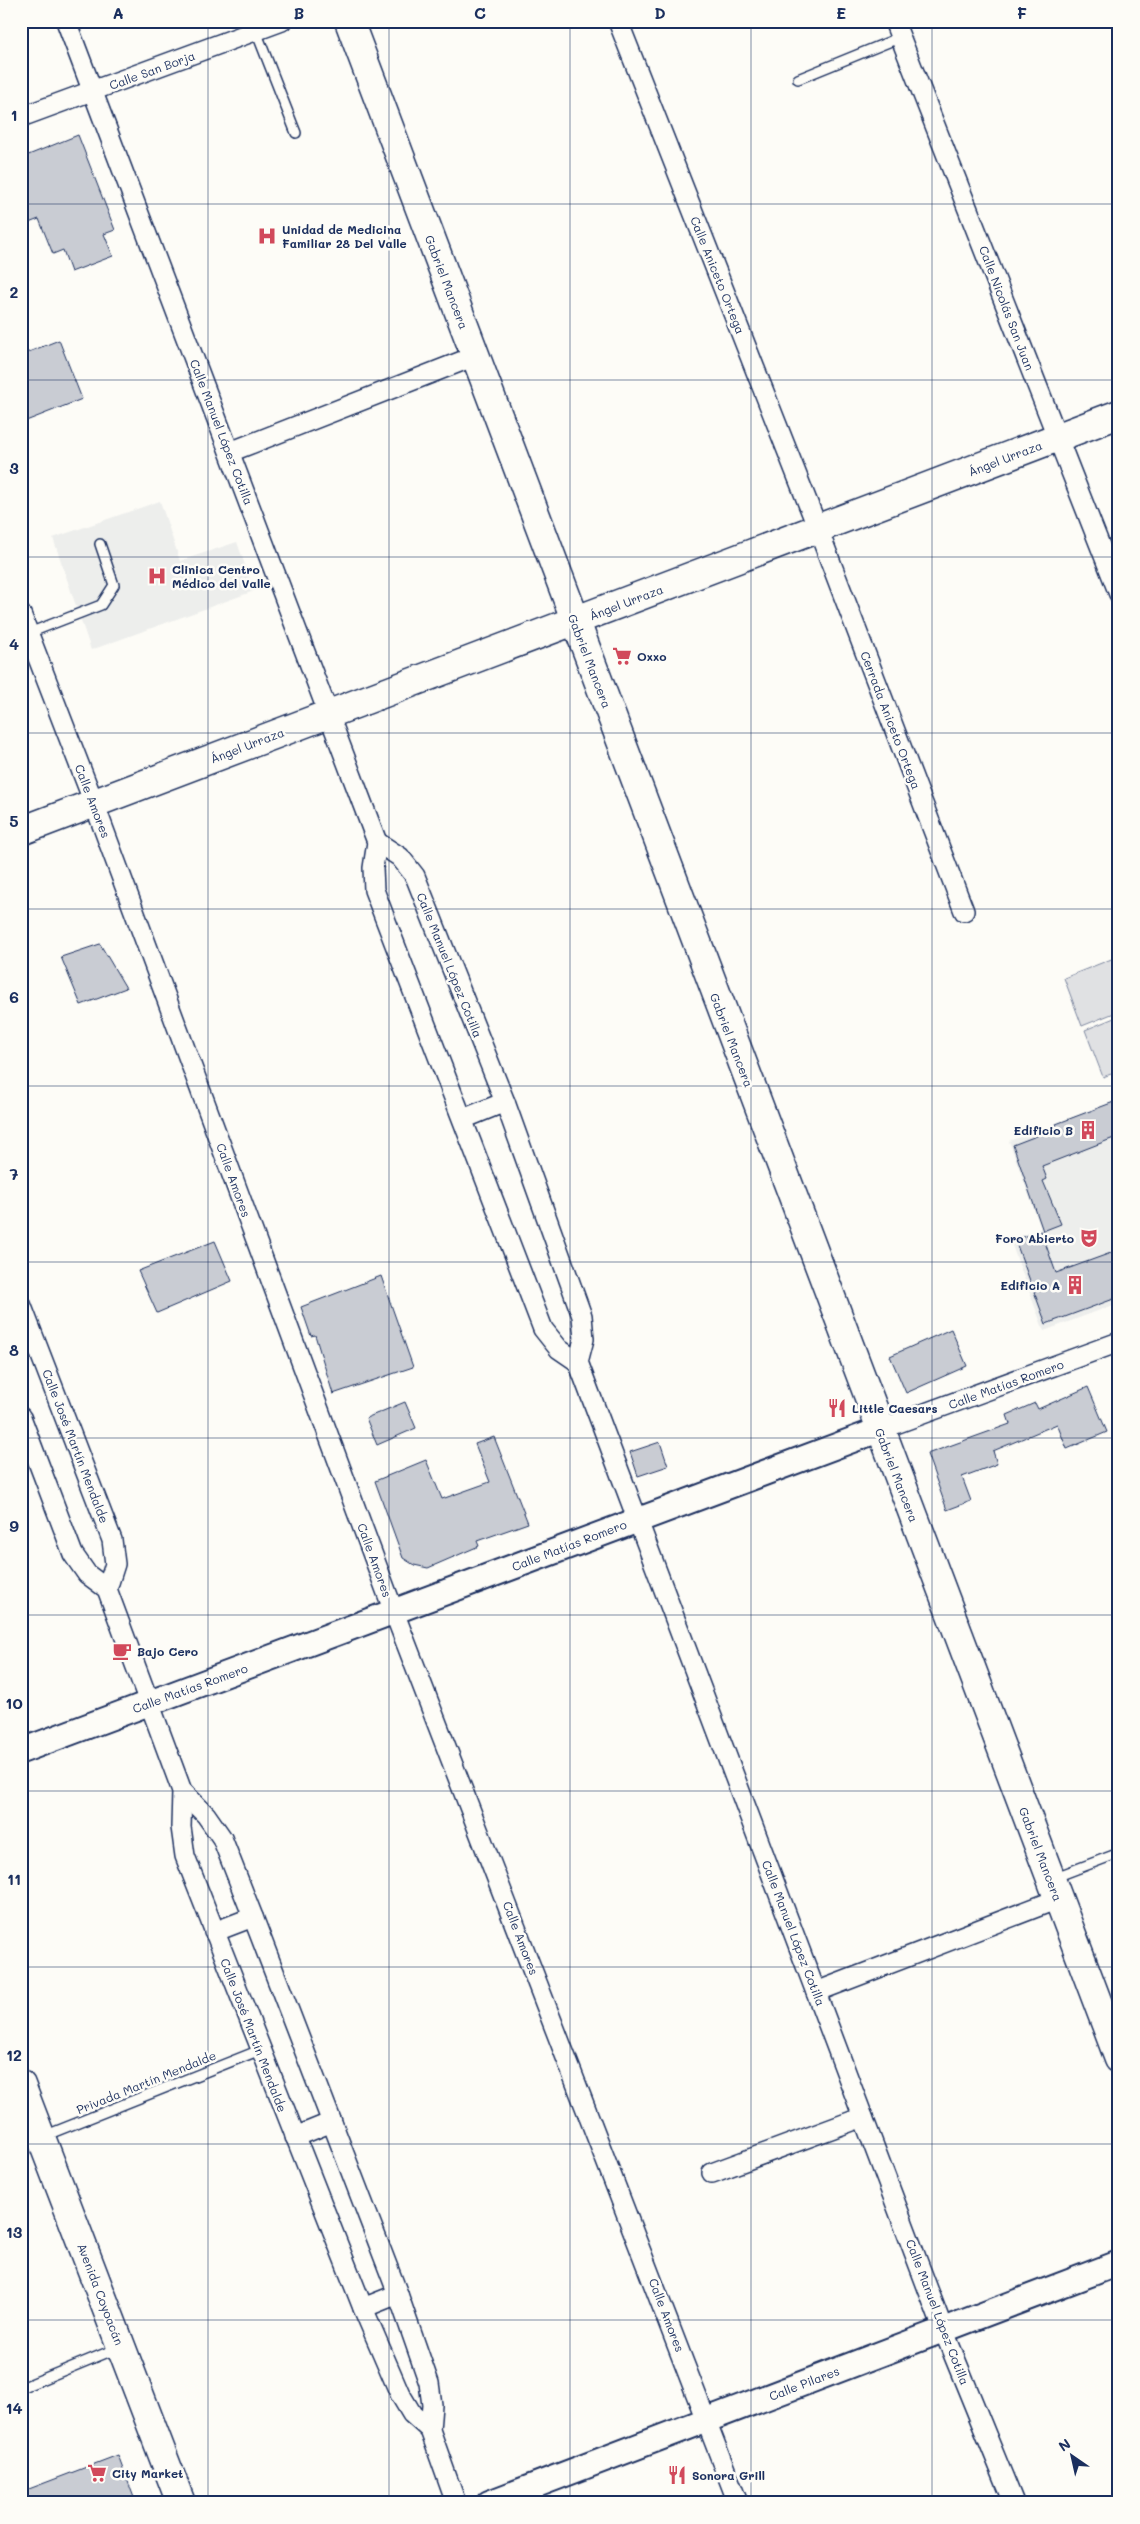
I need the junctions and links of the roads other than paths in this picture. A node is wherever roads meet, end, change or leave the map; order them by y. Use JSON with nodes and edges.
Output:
{"nodes":[{"id":1,"x":66,"y":21,"type":"edge"},
{"id":2,"x":282,"y":21,"type":"edge"},
{"id":3,"x":349,"y":21,"type":"edge"},
{"id":4,"x":618,"y":21,"type":"edge"},
{"id":5,"x":898,"y":29,"type":"edge"},
{"id":6,"x":256,"y":31,"type":"junction"},
{"id":7,"x":798,"y":79,"type":"dead end"},
{"id":8,"x":93,"y":92,"type":"junction"},
{"id":9,"x":21,"y":118,"type":"edge"},
{"id":10,"x":296,"y":133,"type":"dead end"},
{"id":11,"x":475,"y":356,"type":"junction"},
{"id":12,"x":1119,"y":414,"type":"edge"},
{"id":13,"x":1058,"y":437,"type":"junction"},
{"id":14,"x":230,"y":452,"type":"junction"},
{"id":15,"x":818,"y":529,"type":"junction"},
{"id":16,"x":100,"y":544,"type":"dead end"},
{"id":17,"x":1119,"y":594,"type":"edge"},
{"id":18,"x":21,"y":614,"type":"edge"},
{"id":19,"x":574,"y":622,"type":"junction"},
{"id":20,"x":29,"y":633,"type":"junction"},
{"id":21,"x":329,"y":714,"type":"junction"},
{"id":22,"x":94,"y":803,"type":"junction"},
{"id":23,"x":21,"y":832,"type":"edge"},
{"id":24,"x":378,"y":842,"type":"junction"},
{"id":25,"x":964,"y":911,"type":"dead end"},
{"id":26,"x":505,"y":1102,"type":"junction"},
{"id":27,"x":463,"y":1119,"type":"junction"},
{"id":28,"x":21,"y":1304,"type":"edge"},
{"id":29,"x":1119,"y":1342,"type":"edge"},
{"id":30,"x":578,"y":1362,"type":"junction"},
{"id":31,"x":21,"y":1417,"type":"edge"},
{"id":32,"x":880,"y":1430,"type":"junction"},
{"id":33,"x":637,"y":1520,"type":"junction"},
{"id":34,"x":108,"y":1589,"type":"junction"},
{"id":35,"x":394,"y":1612,"type":"junction"},
{"id":36,"x":150,"y":1703,"type":"junction"},
{"id":37,"x":21,"y":1751,"type":"edge"},
{"id":38,"x":182,"y":1792,"type":"junction"},
{"id":39,"x":1119,"y":1853,"type":"edge"},
{"id":40,"x":1054,"y":1889,"type":"junction"},
{"id":41,"x":253,"y":1918,"type":"junction"},
{"id":42,"x":214,"y":1932,"type":"junction"},
{"id":43,"x":816,"y":1992,"type":"junction"},
{"id":44,"x":260,"y":2050,"type":"junction"},
{"id":45,"x":1119,"y":2058,"type":"edge"},
{"id":46,"x":22,"y":2090,"type":"edge"},
{"id":47,"x":863,"y":2117,"type":"junction"},
{"id":48,"x":332,"y":2122,"type":"junction"},
{"id":49,"x":42,"y":2137,"type":"junction"},
{"id":50,"x":295,"y":2137,"type":"junction"},
{"id":51,"x":712,"y":2173,"type":"dead end"},
{"id":52,"x":1119,"y":2263,"type":"edge"},
{"id":53,"x":398,"y":2294,"type":"junction"},
{"id":54,"x":363,"y":2308,"type":"junction"},
{"id":55,"x":943,"y":2329,"type":"junction"},
{"id":56,"x":121,"y":2347,"type":"junction"},
{"id":57,"x":21,"y":2388,"type":"edge"},
{"id":58,"x":708,"y":2420,"type":"junction"},
{"id":59,"x":430,"y":2430,"type":"junction"},
{"id":60,"x":181,"y":2503,"type":"edge"},
{"id":61,"x":456,"y":2503,"type":"edge"},
{"id":62,"x":489,"y":2503,"type":"edge"},
{"id":63,"x":738,"y":2503,"type":"edge"},
{"id":64,"x":1014,"y":2503,"type":"edge"}],
"edges":[{"from":1,"to":8,"type":"street","name":"Calle Manuel López Cotilla"},
{"from":2,"to":6,"type":"street","name":"Calle San Borja"},
{"from":3,"to":11,"type":"main road","name":"Gabriel Mancera"},
{"from":4,"to":15,"type":"street","name":"Calle Aniceto Ortega"},
{"from":5,"to":7,"type":"lane"},
{"from":5,"to":13,"type":"street","name":"Calle Nicolás San Juan"},
{"from":6,"to":8,"type":"street","name":"Calle San Borja"},
{"from":6,"to":10,"type":"lane"},
{"from":8,"to":9,"type":"street","name":"Calle San Borja"},
{"from":8,"to":14,"type":"street","name":"Calle Manuel López Cotilla"},
{"from":11,"to":14,"type":"street"},
{"from":11,"to":19,"type":"main road","name":"Gabriel Mancera"},
{"from":12,"to":13,"type":"main road","name":"Ángel Urraza"},
{"from":13,"to":15,"type":"main road","name":"Ángel Urraza"},
{"from":13,"to":17,"type":"street","name":"Calle Nicolás San Juan"},
{"from":14,"to":21,"type":"street","name":"Calle Manuel López Cotilla"},
{"from":15,"to":19,"type":"main road","name":"Ángel Urraza"},
{"from":15,"to":25,"type":"street","name":"Cerrada Aniceto Ortega"},
{"from":16,"to":20,"type":"lane"},
{"from":18,"to":20,"type":"street","name":"Calle Amores"},
{"from":19,"to":21,"type":"main road","name":"Ángel Urraza"},
{"from":19,"to":32,"type":"main road","name":"Gabriel Mancera"},
{"from":20,"to":22,"type":"street","name":"Calle Amores"},
{"from":21,"to":22,"type":"main road","name":"Ángel Urraza"},
{"from":21,"to":24,"type":"street","name":"Calle Manuel López Cotilla"},
{"from":22,"to":23,"type":"main road","name":"Ángel Urraza"},
{"from":22,"to":35,"type":"street","name":"Calle Amores"},
{"from":24,"to":26,"type":"street","name":"Calle Manuel López Cotilla"},
{"from":24,"to":27,"type":"street"},
{"from":26,"to":27,"type":"street"},
{"from":26,"to":30,"type":"street","name":"Calle Manuel López Cotilla"},
{"from":27,"to":30,"type":"street"},
{"from":28,"to":34,"type":"street","name":"Calle José Martín Mendalde"},
{"from":29,"to":32,"type":"street","name":"Calle Matías Romero"},
{"from":30,"to":33,"type":"street","name":"Calle Manuel López Cotilla"},
{"from":31,"to":34,"type":"street"},
{"from":32,"to":33,"type":"street","name":"Calle Matías Romero"},
{"from":32,"to":40,"type":"main road","name":"Gabriel Mancera"},
{"from":33,"to":35,"type":"street","name":"Calle Matías Romero"},
{"from":33,"to":43,"type":"street","name":"Calle Manuel López Cotilla"},
{"from":34,"to":36,"type":"street","name":"Calle José Martín Mendalde"},
{"from":35,"to":36,"type":"street","name":"Calle Matías Romero"},
{"from":35,"to":58,"type":"street","name":"Calle Amores"},
{"from":36,"to":37,"type":"street","name":"Calle Matías Romero"},
{"from":36,"to":38,"type":"street","name":"Calle José Martín Mendalde"},
{"from":38,"to":41,"type":"street","name":"Calle José Martín Mendalde"},
{"from":38,"to":42,"type":"street","name":"Calle José Martín Mendalde"},
{"from":39,"to":40,"type":"lane"},
{"from":40,"to":43,"type":"street"},
{"from":40,"to":45,"type":"main road","name":"Gabriel Mancera"},
{"from":41,"to":42,"type":"street"},
{"from":41,"to":48,"type":"street","name":"Calle José Martín Mendalde"},
{"from":42,"to":44,"type":"street","name":"Calle José Martín Mendalde"},
{"from":43,"to":47,"type":"street","name":"Calle Manuel López Cotilla"},
{"from":44,"to":49,"type":"lane","name":"Privada Martín Mendalde"},
{"from":44,"to":50,"type":"street","name":"Calle José Martín Mendalde"},
{"from":46,"to":49,"type":"main road","name":"Avenida Coyoacán"},
{"from":47,"to":51,"type":"street"},
{"from":47,"to":55,"type":"street","name":"Calle Manuel López Cotilla"},
{"from":48,"to":50,"type":"street"},
{"from":48,"to":53,"type":"street","name":"Calle José Martín Mendalde"},
{"from":49,"to":56,"type":"main road","name":"Avenida Coyoacán"},
{"from":50,"to":54,"type":"street","name":"Calle José Martín Mendalde"},
{"from":52,"to":55,"type":"street","name":"Calle Pilares"},
{"from":53,"to":54,"type":"street"},
{"from":53,"to":59,"type":"street","name":"Calle José Martín Mendalde"},
{"from":54,"to":59,"type":"street","name":"Calle José Martín Mendalde"},
{"from":55,"to":58,"type":"street","name":"Calle Pilares"},
{"from":55,"to":64,"type":"street","name":"Calle Manuel López Cotilla"},
{"from":56,"to":57,"type":"lane"},
{"from":56,"to":60,"type":"main road","name":"Avenida Coyoacán"},
{"from":58,"to":62,"type":"street","name":"Calle Pilares"},
{"from":58,"to":63,"type":"street","name":"Calle Amores"},
{"from":59,"to":61,"type":"street","name":"Calle José Martín Mendalde"}]}
